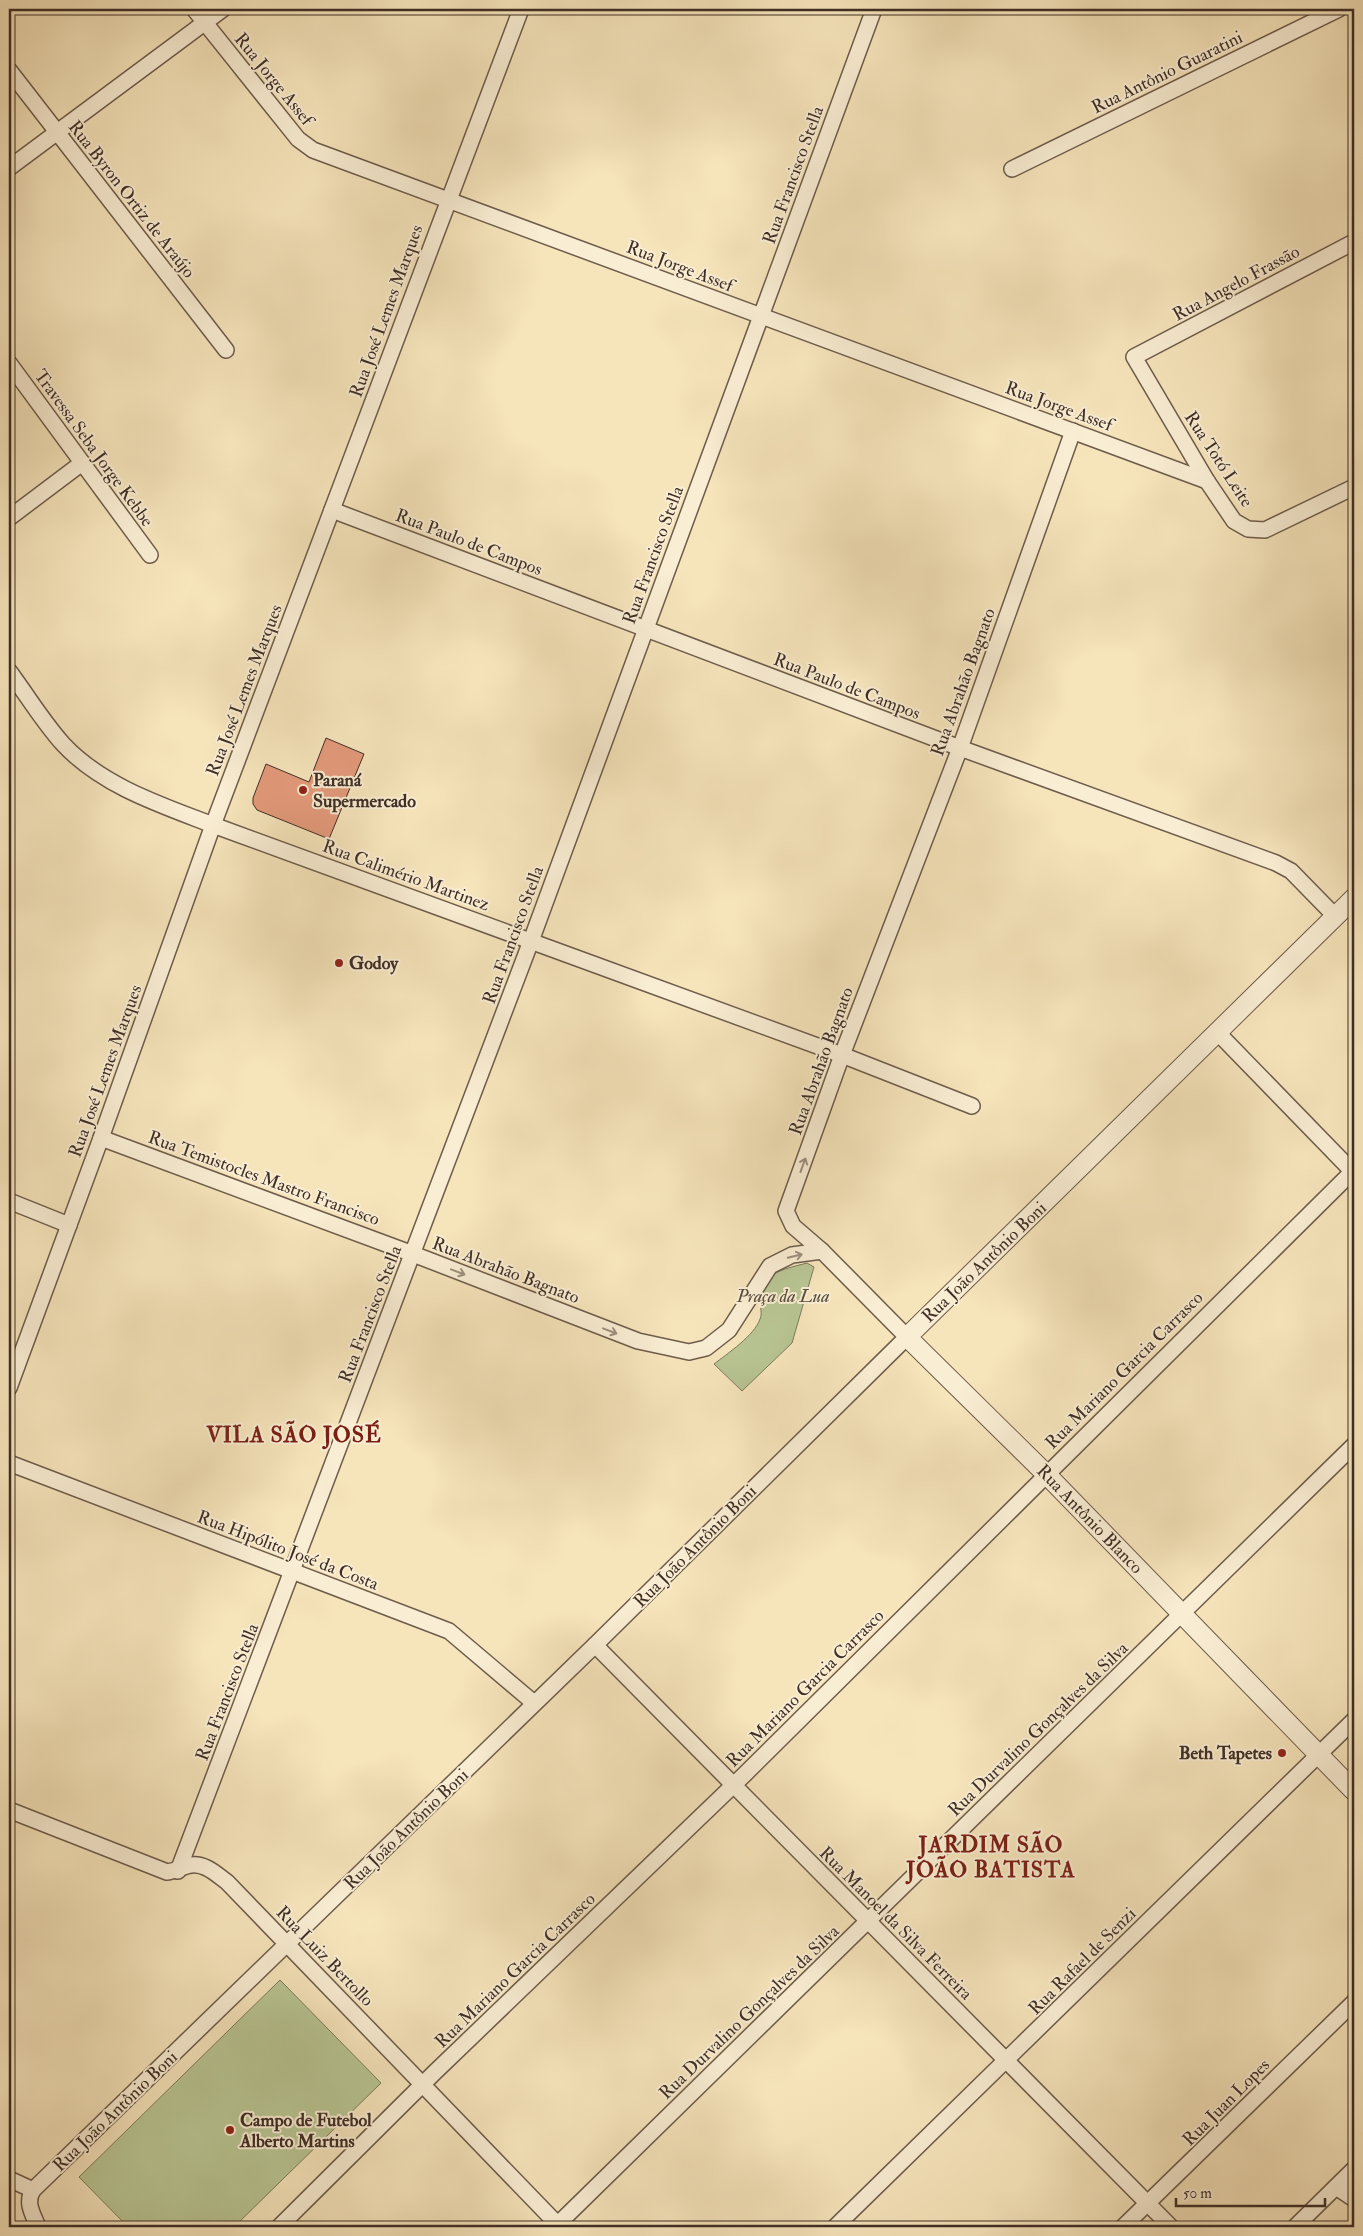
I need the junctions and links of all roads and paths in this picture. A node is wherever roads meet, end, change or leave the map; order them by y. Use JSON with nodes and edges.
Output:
{"nodes":[{"id":1,"x":194,"y":9,"type":"edge"},
{"id":2,"x":223,"y":9,"type":"edge"},
{"id":3,"x":521,"y":9,"type":"edge"},
{"id":4,"x":874,"y":9,"type":"edge"},
{"id":5,"x":1339,"y":9,"type":"edge"},
{"id":6,"x":205,"y":23,"type":"junction"},
{"id":7,"x":9,"y":70,"type":"edge"},
{"id":8,"x":56,"y":133,"type":"junction"},
{"id":9,"x":9,"y":168,"type":"edge"},
{"id":10,"x":1012,"y":169,"type":"dead end"},
{"id":11,"x":448,"y":199,"type":"junction"},
{"id":12,"x":1354,"y":242,"type":"edge"},
{"id":13,"x":761,"y":317,"type":"junction"},
{"id":14,"x":226,"y":350,"type":"dead end"},
{"id":15,"x":1134,"y":357,"type":"joint"},
{"id":16,"x":9,"y":363,"type":"edge"},
{"id":17,"x":1073,"y":431,"type":"junction"},
{"id":18,"x":82,"y":463,"type":"junction"},
{"id":19,"x":1207,"y":481,"type":"junction"},
{"id":20,"x":1354,"y":487,"type":"edge"},
{"id":21,"x":332,"y":510,"type":"junction"},
{"id":22,"x":9,"y":518,"type":"edge"},
{"id":23,"x":150,"y":555,"type":"dead end"},
{"id":24,"x":646,"y":629,"type":"junction"},
{"id":25,"x":9,"y":670,"type":"edge"},
{"id":26,"x":960,"y":748,"type":"junction"},
{"id":27,"x":213,"y":825,"type":"junction"},
{"id":28,"x":1354,"y":898,"type":"edge"},
{"id":29,"x":1335,"y":916,"type":"junction"},
{"id":30,"x":531,"y":941,"type":"junction"},
{"id":31,"x":1218,"y":1033,"type":"junction"},
{"id":32,"x":842,"y":1055,"type":"junction"},
{"id":33,"x":972,"y":1106,"type":"dead end"},
{"id":34,"x":101,"y":1138,"type":"junction"},
{"id":35,"x":1354,"y":1172,"type":"edge"},
{"id":36,"x":9,"y":1201,"type":"edge"},
{"id":37,"x":69,"y":1225,"type":"junction"},
{"id":38,"x":822,"y":1251,"type":"junction"},
{"id":39,"x":413,"y":1254,"type":"junction"},
{"id":40,"x":907,"y":1337,"type":"junction"},
{"id":41,"x":9,"y":1388,"type":"edge"},
{"id":42,"x":1354,"y":1445,"type":"edge"},
{"id":43,"x":9,"y":1463,"type":"edge"},
{"id":44,"x":1046,"y":1474,"type":"junction"},
{"id":45,"x":293,"y":1572,"type":"junction"},
{"id":46,"x":1182,"y":1614,"type":"junction"},
{"id":47,"x":595,"y":1645,"type":"junction"},
{"id":48,"x":534,"y":1703,"type":"junction"},
{"id":49,"x":1354,"y":1720,"type":"edge"},
{"id":50,"x":1319,"y":1755,"type":"junction"},
{"id":51,"x":734,"y":1785,"type":"junction"},
{"id":52,"x":1354,"y":1791,"type":"edge"},
{"id":53,"x":9,"y":1810,"type":"edge"},
{"id":54,"x":178,"y":1871,"type":"junction"},
{"id":55,"x":869,"y":1921,"type":"junction"},
{"id":56,"x":288,"y":1943,"type":"junction"},
{"id":57,"x":1354,"y":2002,"type":"edge"},
{"id":58,"x":1007,"y":2062,"type":"junction"},
{"id":59,"x":423,"y":2085,"type":"junction"},
{"id":60,"x":1354,"y":2169,"type":"edge"},
{"id":61,"x":9,"y":2179,"type":"edge"},
{"id":62,"x":1336,"y":2187,"type":"junction"},
{"id":63,"x":33,"y":2190,"type":"junction"},
{"id":64,"x":1354,"y":2199,"type":"edge"},
{"id":65,"x":1148,"y":2204,"type":"junction"},
{"id":66,"x":557,"y":2226,"type":"edge"},
{"id":67,"x":38,"y":2227,"type":"edge"},
{"id":68,"x":279,"y":2227,"type":"edge"},
{"id":69,"x":835,"y":2227,"type":"edge"},
{"id":70,"x":1123,"y":2227,"type":"edge"},
{"id":71,"x":1171,"y":2227,"type":"edge"},
{"id":72,"x":1295,"y":2227,"type":"edge"}],
"edges":[{"from":1,"to":6,"type":"street","name":"Rua Jorge Assef"},
{"from":2,"to":6,"type":"street"},
{"from":3,"to":11,"type":"street","name":"Rua José Lemes Marques"},
{"from":4,"to":13,"type":"street","name":"Rua Francisco Stella"},
{"from":5,"to":10,"type":"street","name":"Rua Antônio Guaratini"},
{"from":6,"to":8,"type":"street"},
{"from":6,"to":11,"type":"street","name":"Rua Jorge Assef"},
{"from":7,"to":8,"type":"street","name":"Rua Byron Ortiz de Araújo"},
{"from":8,"to":9,"type":"street"},
{"from":8,"to":14,"type":"street","name":"Rua Byron Ortiz de Araújo"},
{"from":11,"to":13,"type":"street","name":"Rua Jorge Assef"},
{"from":11,"to":21,"type":"street","name":"Rua José Lemes Marques"},
{"from":12,"to":15,"type":"street","name":"Rua Angelo Frassão"},
{"from":13,"to":17,"type":"street","name":"Rua Jorge Assef"},
{"from":13,"to":24,"type":"street","name":"Rua Francisco Stella"},
{"from":15,"to":19,"type":"street","name":"Rua Totó Leite"},
{"from":16,"to":18,"type":"street","name":"Travessa Seba Jorge Kebbe"},
{"from":17,"to":19,"type":"street","name":"Rua Jorge Assef"},
{"from":17,"to":26,"type":"street","name":"Rua Abrahão Bagnato"},
{"from":18,"to":22,"type":"street"},
{"from":18,"to":23,"type":"street","name":"Travessa Seba Jorge Kebbe"},
{"from":19,"to":20,"type":"street","name":"Rua Totó Leite"},
{"from":21,"to":24,"type":"street","name":"Rua Paulo de Campos"},
{"from":21,"to":27,"type":"street","name":"Rua José Lemes Marques"},
{"from":24,"to":26,"type":"street","name":"Rua Paulo de Campos"},
{"from":24,"to":30,"type":"street","name":"Rua Francisco Stella"},
{"from":25,"to":27,"type":"street","name":"Rua Calimério Martinez"},
{"from":26,"to":29,"type":"street","name":"Rua Paulo de Campos"},
{"from":26,"to":32,"type":"street","name":"Rua Abrahão Bagnato"},
{"from":27,"to":30,"type":"street","name":"Rua Calimério Martinez"},
{"from":27,"to":34,"type":"street","name":"Rua José Lemes Marques"},
{"from":28,"to":29,"type":"street","name":"Rua João Antônio Boni"},
{"from":29,"to":31,"type":"street","name":"Rua João Antônio Boni"},
{"from":30,"to":32,"type":"street","name":"Rua Calimério Martinez"},
{"from":30,"to":39,"type":"street","name":"Rua Francisco Stella"},
{"from":31,"to":35,"type":"street"},
{"from":31,"to":40,"type":"street","name":"Rua João Antônio Boni"},
{"from":32,"to":33,"type":"street","name":"Rua Calimério Martinez"},
{"from":38,"to":32,"type":"street","name":"Rua Abrahão Bagnato","one_way":true},
{"from":34,"to":37,"type":"street","name":"Rua José Lemes Marques"},
{"from":34,"to":39,"type":"street","name":"Rua Temistocles Mastro Francisco"},
{"from":35,"to":44,"type":"street","name":"Rua Mariano Garcia Carrasco"},
{"from":36,"to":37,"type":"street"},
{"from":37,"to":41,"type":"street","name":"Rua José Lemes Marques"},
{"from":39,"to":38,"type":"street","name":"Rua Abrahão Bagnato","one_way":true},
{"from":38,"to":40,"type":"street","name":"Rua Antônio Blanco"},
{"from":39,"to":45,"type":"street","name":"Rua Francisco Stella"},
{"from":40,"to":44,"type":"street","name":"Rua Antônio Blanco"},
{"from":40,"to":47,"type":"street","name":"Rua João Antônio Boni"},
{"from":42,"to":46,"type":"street","name":"Rua Durvalino Gonçalves da Silva"},
{"from":43,"to":45,"type":"street","name":"Rua Hipólito José da Costa"},
{"from":44,"to":46,"type":"street","name":"Rua Antônio Blanco"},
{"from":44,"to":51,"type":"street","name":"Rua Mariano Garcia Carrasco"},
{"from":45,"to":48,"type":"street","name":"Rua Hipólito José da Costa"},
{"from":45,"to":54,"type":"street","name":"Rua Francisco Stella"},
{"from":46,"to":50,"type":"street","name":"Rua Antônio Blanco"},
{"from":46,"to":55,"type":"street","name":"Rua Durvalino Gonçalves da Silva"},
{"from":47,"to":48,"type":"street","name":"Rua João Antônio Boni"},
{"from":47,"to":51,"type":"street","name":"Rua Manoel da Silva Ferreira"},
{"from":48,"to":56,"type":"street","name":"Rua João Antônio Boni"},
{"from":49,"to":50,"type":"street","name":"Rua Rafael de Senzi"},
{"from":50,"to":52,"type":"street","name":"Rua Antônio Blanco"},
{"from":50,"to":58,"type":"street","name":"Rua Rafael de Senzi"},
{"from":51,"to":55,"type":"street","name":"Rua Manoel da Silva Ferreira"},
{"from":51,"to":59,"type":"street","name":"Rua Mariano Garcia Carrasco"},
{"from":53,"to":54,"type":"street","name":"Rua Luiz Bertollo"},
{"from":54,"to":56,"type":"street","name":"Rua Luiz Bertollo"},
{"from":55,"to":58,"type":"street","name":"Rua Manoel da Silva Ferreira"},
{"from":55,"to":66,"type":"street","name":"Rua Durvalino Gonçalves da Silva"},
{"from":56,"to":59,"type":"street","name":"Rua Luiz Bertollo"},
{"from":56,"to":63,"type":"street","name":"Rua João Antônio Boni"},
{"from":57,"to":65,"type":"street","name":"Rua Juan Lopes"},
{"from":58,"to":65,"type":"street","name":"Rua Manoel da Silva Ferreira"},
{"from":58,"to":69,"type":"street","name":"Rua Rafael de Senzi"},
{"from":59,"to":66,"type":"street","name":"Rua Luiz Bertollo"},
{"from":59,"to":68,"type":"street","name":"Rua Mariano Garcia Carrasco"},
{"from":60,"to":62,"type":"street"},
{"from":61,"to":63,"type":"street"},
{"from":62,"to":64,"type":"street"},
{"from":62,"to":72,"type":"street"},
{"from":63,"to":67,"type":"street"},
{"from":65,"to":70,"type":"street","name":"Rua Juan Lopes"},
{"from":65,"to":71,"type":"street","name":"Rua Manoel da Silva Ferreira"}]}
